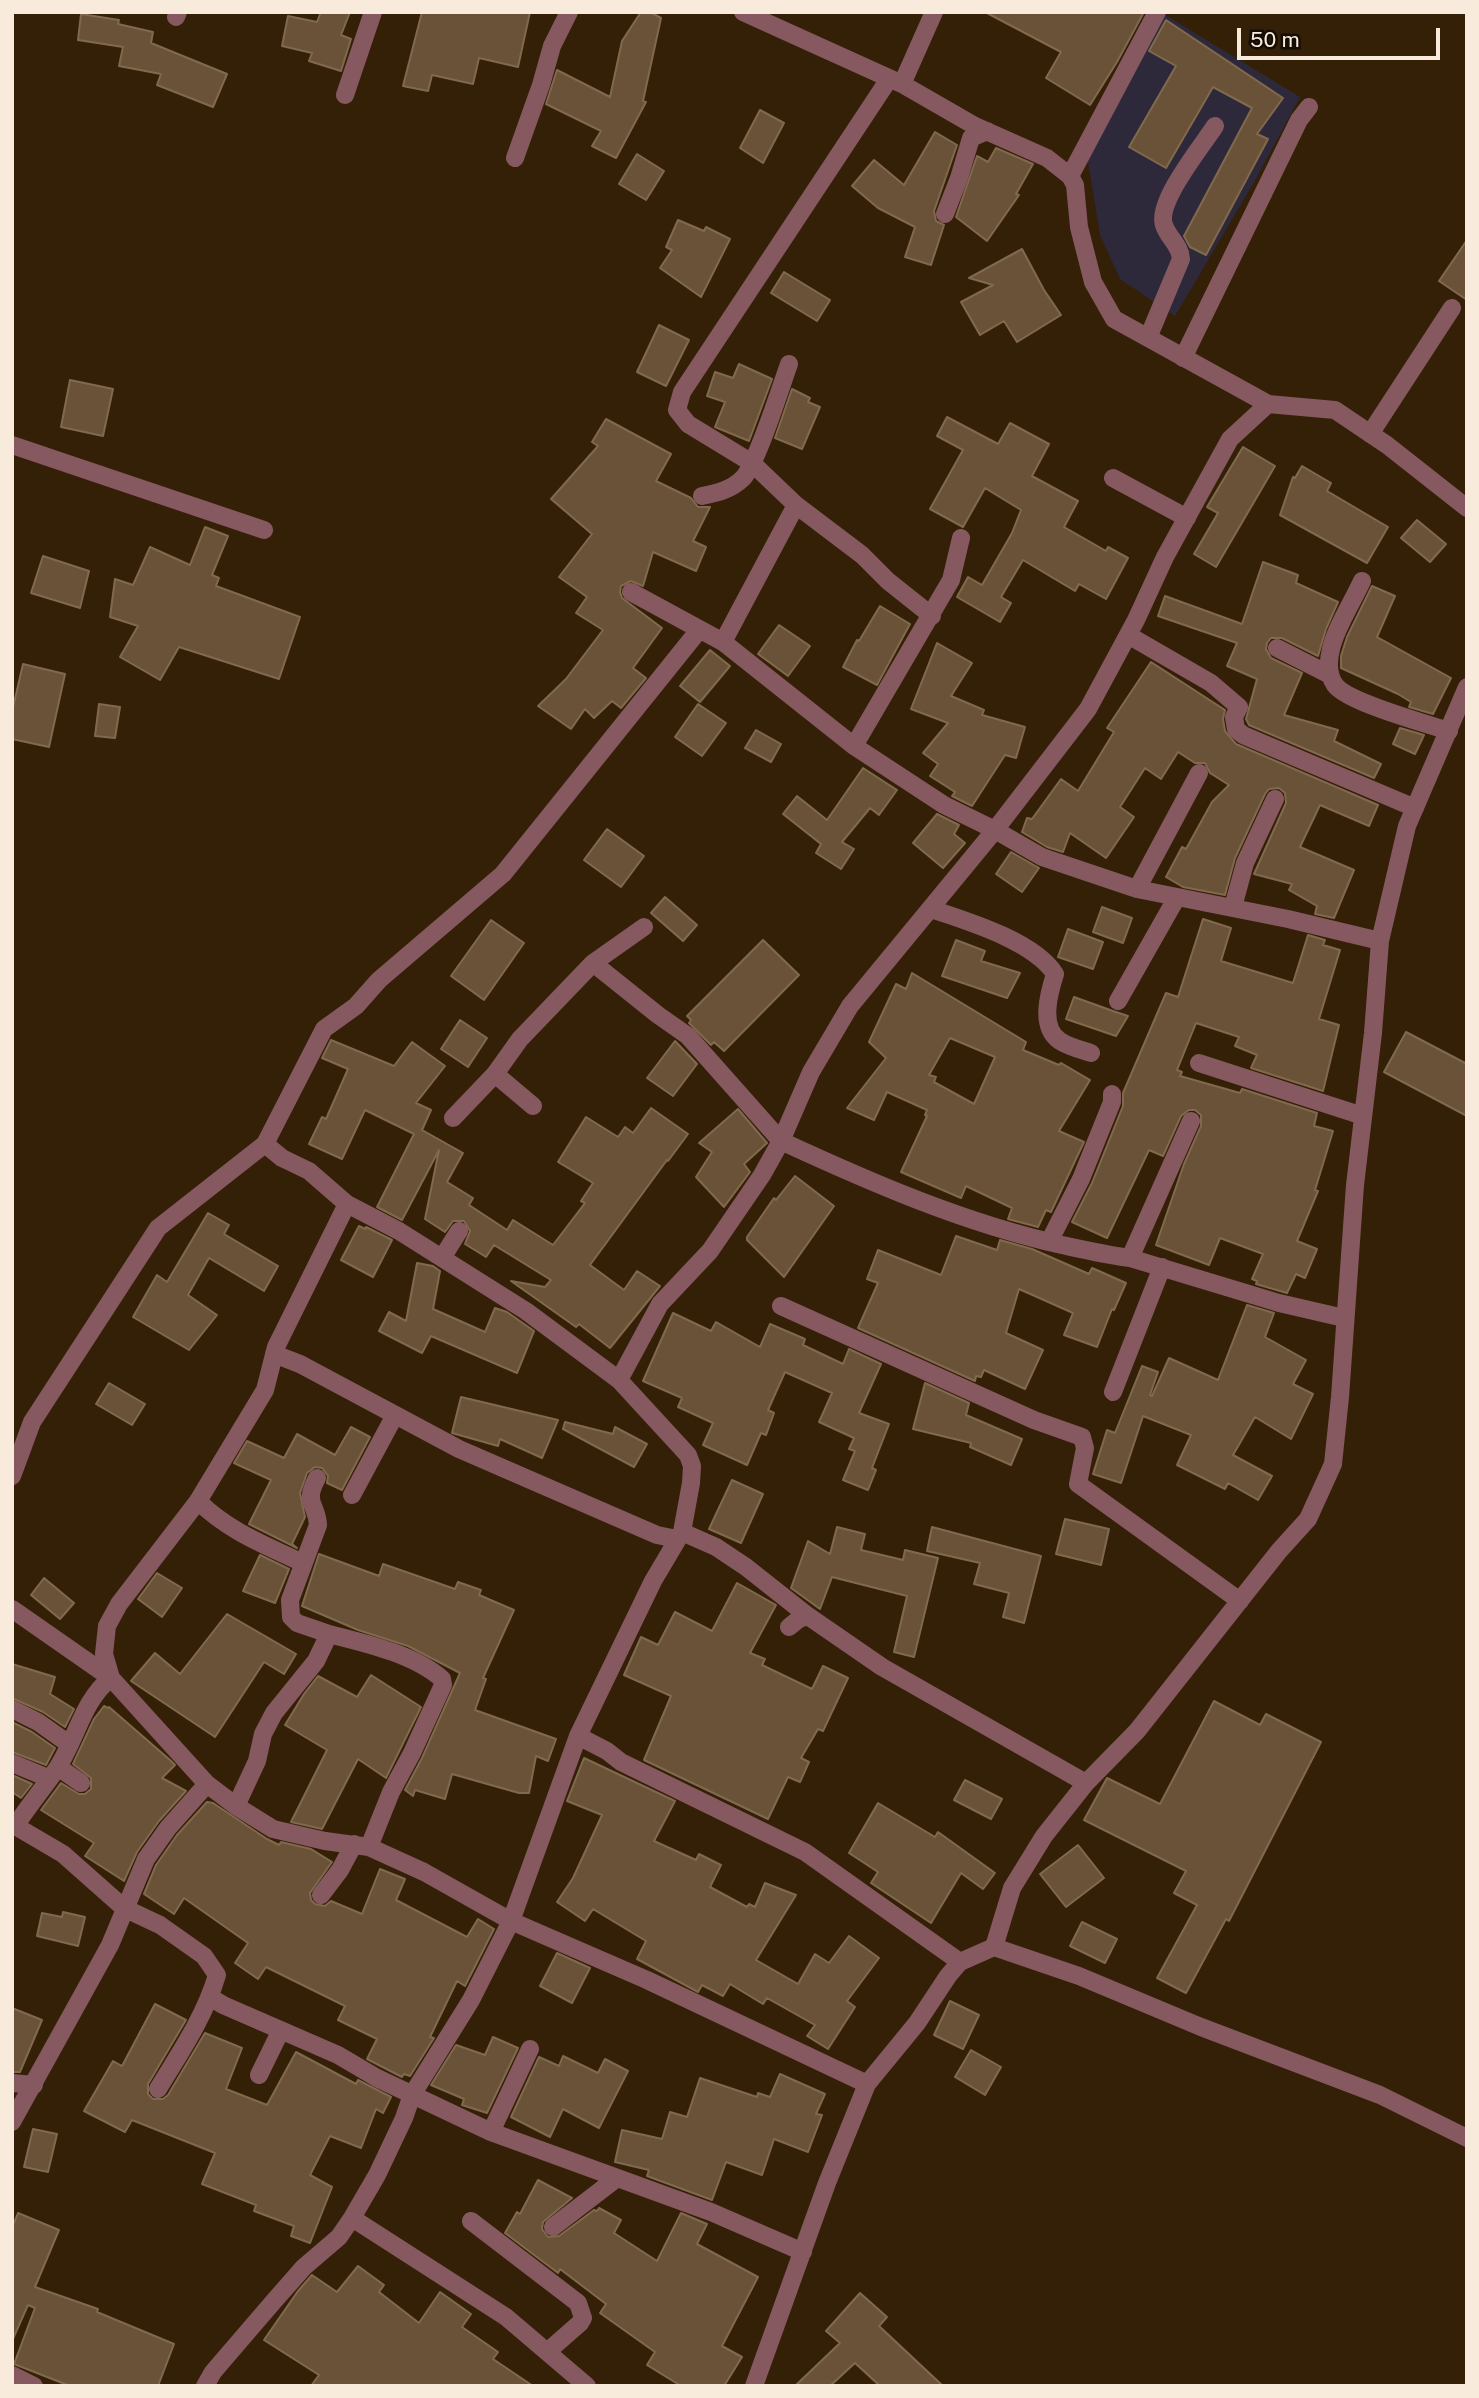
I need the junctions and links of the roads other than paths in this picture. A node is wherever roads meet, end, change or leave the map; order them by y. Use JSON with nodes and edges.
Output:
{"nodes":[{"id":1,"x":373,"y":12,"type":"edge"},
{"id":2,"x":569,"y":12,"type":"edge"},
{"id":3,"x":743,"y":12,"type":"edge"},
{"id":4,"x":934,"y":12,"type":"edge"},
{"id":5,"x":1157,"y":12,"type":"edge"},
{"id":6,"x":896,"y":81,"type":"junction"},
{"id":7,"x":345,"y":95,"type":"dead end"},
{"id":8,"x":1309,"y":107,"type":"dead end"},
{"id":9,"x":1215,"y":126,"type":"dead end"},
{"id":10,"x":987,"y":131,"type":"junction"},
{"id":11,"x":515,"y":158,"type":"dead end"},
{"id":12,"x":1070,"y":176,"type":"junction"},
{"id":13,"x":945,"y":215,"type":"dead end"},
{"id":14,"x":1452,"y":308,"type":"dead end"},
{"id":15,"x":1148,"y":338,"type":"junction"},
{"id":16,"x":1183,"y":358,"type":"junction"},
{"id":17,"x":789,"y":364,"type":"dead end"},
{"id":18,"x":1268,"y":404,"type":"junction"},
{"id":19,"x":1370,"y":434,"type":"junction"},
{"id":20,"x":12,"y":445,"type":"edge"},
{"id":21,"x":752,"y":463,"type":"junction"},
{"id":22,"x":1113,"y":478,"type":"dead end"},
{"id":23,"x":702,"y":496,"type":"dead end"},
{"id":24,"x":796,"y":505,"type":"junction"},
{"id":25,"x":1467,"y":508,"type":"edge"},
{"id":26,"x":1187,"y":518,"type":"junction"},
{"id":27,"x":264,"y":530,"type":"dead end"},
{"id":28,"x":961,"y":538,"type":"dead end"},
{"id":29,"x":1363,"y":581,"type":"dead end"},
{"id":30,"x":631,"y":592,"type":"dead end"},
{"id":31,"x":932,"y":616,"type":"junction"},
{"id":32,"x":699,"y":630,"type":"junction"},
{"id":33,"x":1128,"y":635,"type":"junction"},
{"id":34,"x":723,"y":642,"type":"junction"},
{"id":35,"x":1278,"y":648,"type":"dead end"},
{"id":36,"x":1330,"y":675,"type":"junction"},
{"id":37,"x":1467,"y":687,"type":"edge"},
{"id":38,"x":1449,"y":731,"type":"junction"},
{"id":39,"x":854,"y":746,"type":"junction"},
{"id":40,"x":1199,"y":773,"type":"dead end"},
{"id":41,"x":1275,"y":799,"type":"dead end"},
{"id":42,"x":1415,"y":808,"type":"junction"},
{"id":43,"x":995,"y":830,"type":"junction"},
{"id":44,"x":1136,"y":889,"type":"junction"},
{"id":45,"x":1177,"y":897,"type":"junction"},
{"id":46,"x":1233,"y":907,"type":"junction"},
{"id":47,"x":931,"y":909,"type":"junction"},
{"id":48,"x":644,"y":928,"type":"dead end"},
{"id":49,"x":1380,"y":941,"type":"junction"},
{"id":50,"x":593,"y":963,"type":"junction"},
{"id":51,"x":1118,"y":1001,"type":"dead end"},
{"id":52,"x":1091,"y":1053,"type":"dead end"},
{"id":53,"x":1199,"y":1063,"type":"dead end"},
{"id":54,"x":495,"y":1074,"type":"junction"},
{"id":55,"x":1112,"y":1094,"type":"dead end"},
{"id":56,"x":533,"y":1106,"type":"dead end"},
{"id":57,"x":1363,"y":1116,"type":"junction"},
{"id":58,"x":453,"y":1118,"type":"dead end"},
{"id":59,"x":1191,"y":1121,"type":"dead end"},
{"id":60,"x":781,"y":1141,"type":"junction"},
{"id":61,"x":265,"y":1144,"type":"junction"},
{"id":62,"x":348,"y":1204,"type":"junction"},
{"id":63,"x":458,"y":1231,"type":"dead end"},
{"id":64,"x":1049,"y":1242,"type":"junction"},
{"id":65,"x":442,"y":1258,"type":"junction"},
{"id":66,"x":1130,"y":1258,"type":"junction"},
{"id":67,"x":1162,"y":1267,"type":"junction"},
{"id":68,"x":781,"y":1306,"type":"dead end"},
{"id":69,"x":1344,"y":1318,"type":"junction"},
{"id":70,"x":274,"y":1354,"type":"junction"},
{"id":71,"x":619,"y":1380,"type":"junction"},
{"id":72,"x":1113,"y":1392,"type":"dead end"},
{"id":73,"x":396,"y":1415,"type":"junction"},
{"id":74,"x":12,"y":1476,"type":"edge"},
{"id":75,"x":317,"y":1478,"type":"dead end"},
{"id":76,"x":352,"y":1495,"type":"dead end"},
{"id":77,"x":198,"y":1502,"type":"junction"},
{"id":78,"x":680,"y":1536,"type":"junction"},
{"id":79,"x":303,"y":1563,"type":"junction"},
{"id":80,"x":1240,"y":1601,"type":"junction"},
{"id":81,"x":12,"y":1609,"type":"edge"},
{"id":82,"x":808,"y":1616,"type":"junction"},
{"id":83,"x":789,"y":1627,"type":"dead end"},
{"id":84,"x":329,"y":1634,"type":"junction"},
{"id":85,"x":111,"y":1678,"type":"junction"},
{"id":86,"x":12,"y":1709,"type":"edge"},
{"id":87,"x":578,"y":1736,"type":"junction"},
{"id":88,"x":69,"y":1744,"type":"junction"},
{"id":89,"x":12,"y":1763,"type":"edge"},
{"id":90,"x":53,"y":1772,"type":"junction"},
{"id":91,"x":81,"y":1783,"type":"dead end"},
{"id":92,"x":1086,"y":1783,"type":"junction"},
{"id":93,"x":207,"y":1784,"type":"junction"},
{"id":94,"x":236,"y":1806,"type":"junction"},
{"id":95,"x":14,"y":1824,"type":"edge"},
{"id":96,"x":362,"y":1846,"type":"junction"},
{"id":97,"x":321,"y":1895,"type":"dead end"},
{"id":98,"x":124,"y":1908,"type":"junction"},
{"id":99,"x":511,"y":1922,"type":"junction"},
{"id":100,"x":994,"y":1947,"type":"junction"},
{"id":101,"x":960,"y":1962,"type":"junction"},
{"id":102,"x":210,"y":1997,"type":"junction"},
{"id":103,"x":281,"y":2030,"type":"junction"},
{"id":104,"x":530,"y":2049,"type":"dead end"},
{"id":105,"x":258,"y":2075,"type":"dead end"},
{"id":106,"x":12,"y":2083,"type":"edge"},
{"id":107,"x":867,"y":2084,"type":"junction"},
{"id":108,"x":34,"y":2085,"type":"junction"},
{"id":109,"x":158,"y":2089,"type":"dead end"},
{"id":110,"x":412,"y":2095,"type":"junction"},
{"id":111,"x":12,"y":2122,"type":"edge"},
{"id":112,"x":491,"y":2132,"type":"junction"},
{"id":113,"x":1467,"y":2138,"type":"edge"},
{"id":114,"x":617,"y":2178,"type":"junction"},
{"id":115,"x":352,"y":2218,"type":"junction"},
{"id":116,"x":471,"y":2221,"type":"dead end"},
{"id":117,"x":553,"y":2227,"type":"dead end"},
{"id":118,"x":803,"y":2252,"type":"junction"},
{"id":119,"x":547,"y":2352,"type":"junction"},
{"id":120,"x":12,"y":2375,"type":"edge"},
{"id":121,"x":34,"y":2386,"type":"edge"},
{"id":122,"x":205,"y":2386,"type":"edge"},
{"id":123,"x":587,"y":2386,"type":"edge"},
{"id":124,"x":754,"y":2386,"type":"edge"}],
"edges":[{"from":1,"to":7,"type":"street"},
{"from":2,"to":11,"type":"street"},
{"from":3,"to":6,"type":"street"},
{"from":4,"to":6,"type":"street"},
{"from":5,"to":12,"type":"street"},
{"from":6,"to":10,"type":"street"},
{"from":6,"to":21,"type":"street"},
{"from":8,"to":16,"type":"street"},
{"from":9,"to":15,"type":"street"},
{"from":10,"to":12,"type":"street"},
{"from":10,"to":13,"type":"street"},
{"from":12,"to":15,"type":"street"},
{"from":14,"to":19,"type":"street"},
{"from":15,"to":16,"type":"street"},
{"from":16,"to":18,"type":"street"},
{"from":17,"to":21,"type":"street"},
{"from":18,"to":19,"type":"street"},
{"from":18,"to":26,"type":"street"},
{"from":19,"to":25,"type":"street"},
{"from":20,"to":27,"type":"street"},
{"from":21,"to":23,"type":"street"},
{"from":21,"to":24,"type":"street"},
{"from":22,"to":26,"type":"street"},
{"from":24,"to":31,"type":"street"},
{"from":24,"to":34,"type":"street"},
{"from":26,"to":33,"type":"street"},
{"from":28,"to":31,"type":"street"},
{"from":29,"to":36,"type":"street"},
{"from":30,"to":32,"type":"street"},
{"from":31,"to":39,"type":"street"},
{"from":32,"to":34,"type":"street"},
{"from":32,"to":61,"type":"street"},
{"from":33,"to":42,"type":"street"},
{"from":33,"to":43,"type":"street"},
{"from":34,"to":39,"type":"street"},
{"from":35,"to":36,"type":"street"},
{"from":36,"to":38,"type":"street"},
{"from":37,"to":38,"type":"street"},
{"from":38,"to":42,"type":"street"},
{"from":39,"to":43,"type":"street"},
{"from":40,"to":44,"type":"street"},
{"from":41,"to":46,"type":"street"},
{"from":42,"to":49,"type":"street"},
{"from":43,"to":44,"type":"street"},
{"from":43,"to":47,"type":"street"},
{"from":44,"to":45,"type":"street"},
{"from":45,"to":46,"type":"street"},
{"from":45,"to":51,"type":"street"},
{"from":46,"to":49,"type":"street"},
{"from":47,"to":52,"type":"street"},
{"from":47,"to":60,"type":"street"},
{"from":48,"to":50,"type":"street"},
{"from":49,"to":57,"type":"street"},
{"from":50,"to":54,"type":"street"},
{"from":50,"to":60,"type":"street"},
{"from":53,"to":57,"type":"street"},
{"from":54,"to":56,"type":"street"},
{"from":54,"to":58,"type":"street"},
{"from":55,"to":64,"type":"street"},
{"from":57,"to":69,"type":"street"},
{"from":59,"to":66,"type":"street"},
{"from":60,"to":64,"type":"street"},
{"from":60,"to":71,"type":"street"},
{"from":61,"to":62,"type":"street"},
{"from":61,"to":74,"type":"street"},
{"from":62,"to":65,"type":"street"},
{"from":62,"to":70,"type":"street"},
{"from":63,"to":65,"type":"street"},
{"from":64,"to":66,"type":"street"},
{"from":65,"to":71,"type":"street"},
{"from":66,"to":67,"type":"street"},
{"from":67,"to":69,"type":"street"},
{"from":67,"to":72,"type":"street"},
{"from":68,"to":80,"type":"street"},
{"from":69,"to":80,"type":"street"},
{"from":70,"to":73,"type":"street"},
{"from":70,"to":77,"type":"street"},
{"from":71,"to":78,"type":"street"},
{"from":73,"to":76,"type":"street"},
{"from":73,"to":78,"type":"street"},
{"from":75,"to":79,"type":"street"},
{"from":77,"to":79,"type":"street"},
{"from":77,"to":85,"type":"street"},
{"from":78,"to":82,"type":"street"},
{"from":78,"to":87,"type":"street"},
{"from":79,"to":84,"type":"street"},
{"from":80,"to":92,"type":"street"},
{"from":81,"to":85,"type":"street"},
{"from":82,"to":83,"type":"street"},
{"from":82,"to":92,"type":"street"},
{"from":84,"to":94,"type":"street"},
{"from":84,"to":96,"type":"street"},
{"from":85,"to":88,"type":"street"},
{"from":85,"to":93,"type":"street"},
{"from":86,"to":88,"type":"street"},
{"from":87,"to":99,"type":"street"},
{"from":87,"to":101,"type":"street"},
{"from":88,"to":90,"type":"street"},
{"from":89,"to":90,"type":"street"},
{"from":90,"to":91,"type":"street"},
{"from":90,"to":95,"type":"street"},
{"from":92,"to":100,"type":"street"},
{"from":93,"to":94,"type":"street"},
{"from":93,"to":98,"type":"street"},
{"from":94,"to":96,"type":"street"},
{"from":95,"to":98,"type":"street"},
{"from":96,"to":97,"type":"street"},
{"from":96,"to":99,"type":"street"},
{"from":98,"to":102,"type":"street"},
{"from":98,"to":108,"type":"street"},
{"from":99,"to":107,"type":"street"},
{"from":99,"to":110,"type":"street"},
{"from":100,"to":101,"type":"street"},
{"from":100,"to":113,"type":"street"},
{"from":101,"to":107,"type":"street"},
{"from":102,"to":103,"type":"street"},
{"from":102,"to":109,"type":"street"},
{"from":103,"to":105,"type":"street"},
{"from":103,"to":110,"type":"street"},
{"from":104,"to":112,"type":"street"},
{"from":106,"to":108,"type":"street"},
{"from":107,"to":118,"type":"street"},
{"from":108,"to":111,"type":"street"},
{"from":110,"to":112,"type":"street"},
{"from":110,"to":115,"type":"street"},
{"from":112,"to":114,"type":"street"},
{"from":114,"to":117,"type":"street"},
{"from":114,"to":118,"type":"street"},
{"from":115,"to":119,"type":"street"},
{"from":115,"to":122,"type":"street"},
{"from":116,"to":119,"type":"street"},
{"from":118,"to":124,"type":"street"},
{"from":119,"to":123,"type":"street"},
{"from":120,"to":121,"type":"street"}]}
